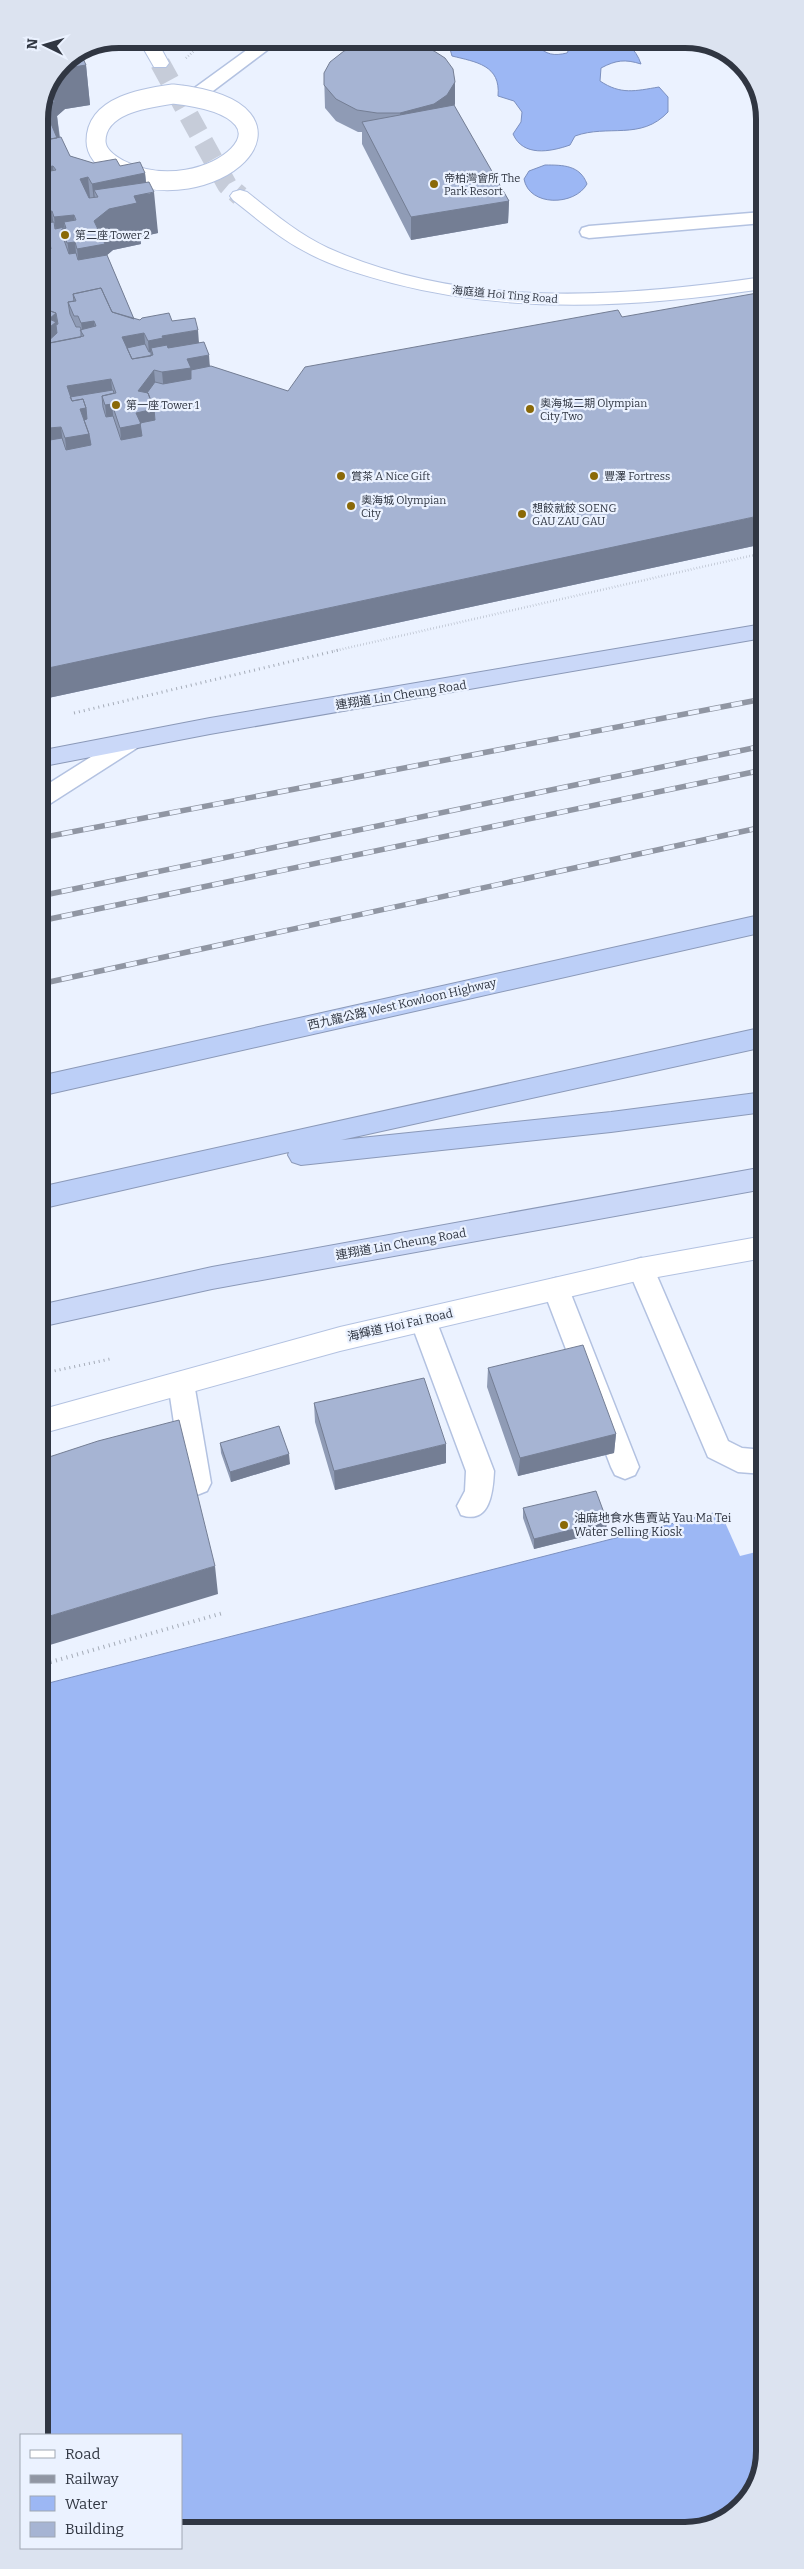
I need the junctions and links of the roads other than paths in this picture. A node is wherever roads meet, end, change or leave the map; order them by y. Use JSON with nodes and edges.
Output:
{"nodes":[{"id":1,"x":151,"y":47,"type":"edge"},
{"id":2,"x":262,"y":47,"type":"edge"},
{"id":3,"x":160,"y":63,"type":"tunnel mouth"},
{"id":4,"x":195,"y":96,"type":"junction"},
{"id":5,"x":240,"y":196,"type":"tunnel mouth"},
{"id":6,"x":756,"y":218,"type":"edge"},
{"id":7,"x":589,"y":232,"type":"dead end"},
{"id":8,"x":756,"y":284,"type":"edge"},
{"id":9,"x":756,"y":632,"type":"edge"},
{"id":10,"x":129,"y":743,"type":"junction"},
{"id":11,"x":47,"y":758,"type":"edge"},
{"id":12,"x":47,"y":795,"type":"edge"},
{"id":13,"x":756,"y":924,"type":"edge"},
{"id":14,"x":756,"y":1039,"type":"edge"},
{"id":15,"x":47,"y":1084,"type":"edge"},
{"id":16,"x":756,"y":1103,"type":"edge"},
{"id":17,"x":178,"y":1168,"type":"junction"},
{"id":18,"x":756,"y":1179,"type":"edge"},
{"id":19,"x":47,"y":1196,"type":"edge"},
{"id":20,"x":756,"y":1248,"type":"edge"},
{"id":21,"x":641,"y":1269,"type":"junction"},
{"id":22,"x":556,"y":1289,"type":"junction"},
{"id":23,"x":47,"y":1314,"type":"edge"},
{"id":24,"x":423,"y":1320,"type":"junction"},
{"id":25,"x":181,"y":1383,"type":"junction"},
{"id":26,"x":47,"y":1420,"type":"edge"},
{"id":27,"x":756,"y":1461,"type":"edge"},
{"id":28,"x":625,"y":1467,"type":"dead end"},
{"id":29,"x":197,"y":1483,"type":"edge"},
{"id":30,"x":471,"y":1506,"type":"dead end"}],
"edges":[{"from":1,"to":3,"type":"street"},
{"from":2,"to":4,"type":"lane"},
{"from":4,"to":4,"type":"lane","bridge":true},
{"from":5,"to":8,"type":"street","name":"海庭道 Hoi Ting Road"},
{"from":6,"to":7,"type":"lane"},
{"from":9,"to":10,"type":"highway","name":"連翔道 Lin Cheung Road"},
{"from":10,"to":11,"type":"highway","name":"連翔道 Lin Cheung Road"},
{"from":10,"to":12,"type":"lane"},
{"from":13,"to":15,"type":"highway","name":"西九龍公路 West Kowloon Highway"},
{"from":14,"to":17,"type":"highway"},
{"from":16,"to":17,"type":"highway"},
{"from":17,"to":19,"type":"highway"},
{"from":18,"to":23,"type":"highway","name":"連翔道 Lin Cheung Road"},
{"from":20,"to":21,"type":"street","name":"海輝道 Hoi Fai Road"},
{"from":21,"to":22,"type":"street","name":"海輝道 Hoi Fai Road"},
{"from":21,"to":27,"type":"lane"},
{"from":22,"to":24,"type":"street","name":"海輝道 Hoi Fai Road"},
{"from":22,"to":28,"type":"lane"},
{"from":24,"to":25,"type":"street","name":"海輝道 Hoi Fai Road"},
{"from":24,"to":30,"type":"lane"},
{"from":25,"to":26,"type":"street","name":"海輝道 Hoi Fai Road"},
{"from":25,"to":29,"type":"lane"}]}
